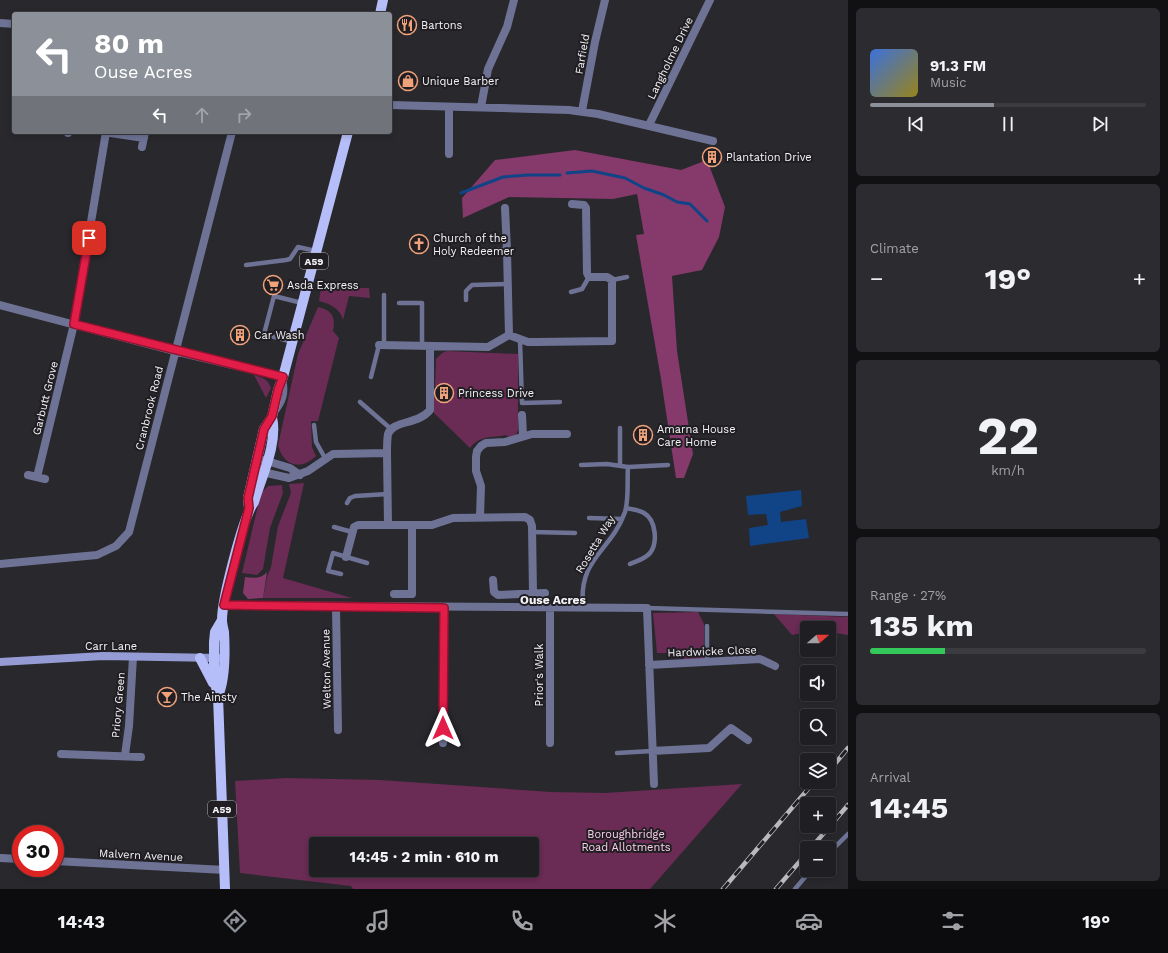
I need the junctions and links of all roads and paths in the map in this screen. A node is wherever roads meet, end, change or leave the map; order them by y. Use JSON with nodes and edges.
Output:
{"nodes":[{"id":1,"x":383,"y":0,"type":"edge"},
{"id":2,"x":514,"y":0,"type":"edge"},
{"id":3,"x":605,"y":0,"type":"edge"},
{"id":4,"x":710,"y":0,"type":"edge"},
{"id":5,"x":380,"y":12,"type":"edge"},
{"id":6,"x":0,"y":23,"type":"edge"},
{"id":7,"x":12,"y":24,"type":"edge"},
{"id":8,"x":392,"y":105,"type":"edge"},
{"id":9,"x":449,"y":107,"type":"junction"},
{"id":10,"x":481,"y":107,"type":"junction"},
{"id":11,"x":582,"y":111,"type":"junction"},
{"id":12,"x":649,"y":125,"type":"junction"},
{"id":13,"x":105,"y":134,"type":"edge"},
{"id":14,"x":131,"y":134,"type":"edge"},
{"id":15,"x":231,"y":134,"type":"edge"},
{"id":16,"x":347,"y":134,"type":"edge"},
{"id":17,"x":144,"y":135,"type":"edge"},
{"id":18,"x":713,"y":141,"type":"dead end"},
{"id":19,"x":142,"y":147,"type":"dead end"},
{"id":20,"x":449,"y":154,"type":"dead end"},
{"id":21,"x":572,"y":204,"type":"dead end"},
{"id":22,"x":505,"y":208,"type":"dead end"},
{"id":23,"x":316,"y":250,"type":"junction"},
{"id":24,"x":507,"y":251,"type":"junction"},
{"id":25,"x":484,"y":252,"type":"dead end"},
{"id":26,"x":246,"y":265,"type":"dead end"},
{"id":27,"x":589,"y":276,"type":"junction"},
{"id":28,"x":627,"y":277,"type":"dead end"},
{"id":29,"x":612,"y":280,"type":"junction"},
{"id":30,"x":507,"y":284,"type":"junction"},
{"id":31,"x":571,"y":292,"type":"dead end"},
{"id":32,"x":384,"y":295,"type":"dead end"},
{"id":33,"x":466,"y":300,"type":"dead end"},
{"id":34,"x":302,"y":303,"type":"junction"},
{"id":35,"x":399,"y":303,"type":"dead end"},
{"id":36,"x":0,"y":305,"type":"edge"},
{"id":37,"x":74,"y":324,"type":"junction"},
{"id":38,"x":509,"y":335,"type":"junction"},
{"id":39,"x":520,"y":340,"type":"junction"},
{"id":40,"x":292,"y":342,"type":"junction"},
{"id":41,"x":382,"y":346,"type":"junction"},
{"id":42,"x":426,"y":347,"type":"junction"},
{"id":43,"x":174,"y":351,"type":"junction"},
{"id":44,"x":283,"y":377,"type":"junction"},
{"id":45,"x":371,"y":377,"type":"dead end"},
{"id":46,"x":360,"y":402,"type":"dead end"},
{"id":47,"x":560,"y":402,"type":"dead end"},
{"id":48,"x":522,"y":415,"type":"dead end"},
{"id":49,"x":314,"y":425,"type":"dead end"},
{"id":50,"x":620,"y":428,"type":"dead end"},
{"id":51,"x":391,"y":429,"type":"junction"},
{"id":52,"x":567,"y":434,"type":"dead end"},
{"id":53,"x":523,"y":436,"type":"junction"},
{"id":54,"x":387,"y":453,"type":"junction"},
{"id":55,"x":325,"y":458,"type":"junction"},
{"id":56,"x":262,"y":459,"type":"junction"},
{"id":57,"x":582,"y":465,"type":"dead end"},
{"id":58,"x":620,"y":465,"type":"junction"},
{"id":59,"x":668,"y":465,"type":"dead end"},
{"id":60,"x":628,"y":467,"type":"junction"},
{"id":61,"x":259,"y":471,"type":"junction"},
{"id":62,"x":300,"y":474,"type":"junction"},
{"id":63,"x":28,"y":475,"type":"dead end"},
{"id":64,"x":37,"y":477,"type":"junction"},
{"id":65,"x":45,"y":479,"type":"dead end"},
{"id":66,"x":388,"y":494,"type":"junction"},
{"id":67,"x":347,"y":503,"type":"dead end"},
{"id":68,"x":626,"y":508,"type":"junction"},
{"id":69,"x":480,"y":517,"type":"junction"},
{"id":70,"x":589,"y":518,"type":"dead end"},
{"id":71,"x":622,"y":519,"type":"junction"},
{"id":72,"x":388,"y":524,"type":"junction"},
{"id":73,"x":412,"y":525,"type":"junction"},
{"id":74,"x":334,"y":527,"type":"dead end"},
{"id":75,"x":352,"y":532,"type":"junction"},
{"id":76,"x":532,"y":532,"type":"junction"},
{"id":77,"x":575,"y":533,"type":"dead end"},
{"id":78,"x":346,"y":557,"type":"junction"},
{"id":79,"x":367,"y":563,"type":"dead end"},
{"id":80,"x":0,"y":564,"type":"edge"},
{"id":81,"x":630,"y":564,"type":"dead end"},
{"id":82,"x":341,"y":574,"type":"dead end"},
{"id":83,"x":493,"y":580,"type":"dead end"},
{"id":84,"x":545,"y":593,"type":"dead end"},
{"id":85,"x":394,"y":594,"type":"dead end"},
{"id":86,"x":533,"y":594,"type":"junction"},
{"id":87,"x":224,"y":605,"type":"junction"},
{"id":88,"x":336,"y":607,"type":"junction"},
{"id":89,"x":550,"y":607,"type":"junction"},
{"id":90,"x":444,"y":608,"type":"junction"},
{"id":91,"x":583,"y":608,"type":"junction"},
{"id":92,"x":647,"y":608,"type":"junction"},
{"id":93,"x":848,"y":614,"type":"edge"},
{"id":94,"x":707,"y":626,"type":"dead end"},
{"id":95,"x":133,"y":656,"type":"junction"},
{"id":96,"x":200,"y":658,"type":"junction"},
{"id":97,"x":218,"y":658,"type":"junction"},
{"id":98,"x":707,"y":661,"type":"junction"},
{"id":99,"x":0,"y":662,"type":"edge"},
{"id":100,"x":649,"y":665,"type":"junction"},
{"id":101,"x":775,"y":666,"type":"dead end"},
{"id":102,"x":216,"y":691,"type":"junction"},
{"id":103,"x":338,"y":730,"type":"dead end"},
{"id":104,"x":748,"y":740,"type":"dead end"},
{"id":105,"x":443,"y":743,"type":"dead end"},
{"id":106,"x":550,"y":743,"type":"dead end"},
{"id":107,"x":652,"y":750,"type":"junction"},
{"id":108,"x":617,"y":753,"type":"dead end"},
{"id":109,"x":61,"y":754,"type":"dead end"},
{"id":110,"x":125,"y":755,"type":"junction"},
{"id":111,"x":141,"y":756,"type":"dead end"},
{"id":112,"x":654,"y":784,"type":"dead end"},
{"id":113,"x":848,"y":834,"type":"edge"},
{"id":114,"x":836,"y":846,"type":"edge"},
{"id":115,"x":0,"y":858,"type":"edge"},
{"id":116,"x":12,"y":859,"type":"edge"},
{"id":117,"x":64,"y":861,"type":"edge"},
{"id":118,"x":225,"y":870,"type":"junction"},
{"id":119,"x":805,"y":877,"type":"edge"},
{"id":120,"x":225,"y":889,"type":"edge"},
{"id":121,"x":795,"y":889,"type":"edge"}],
"edges":[{"from":1,"to":5,"type":"main road"},
{"from":2,"to":10,"type":"street"},
{"from":3,"to":11,"type":"street","name":"Farfield"},
{"from":4,"to":12,"type":"street","name":"Langholme Drive"},
{"from":6,"to":7,"type":"street"},
{"from":8,"to":9,"type":"street"},
{"from":9,"to":10,"type":"street"},
{"from":9,"to":20,"type":"street"},
{"from":10,"to":11,"type":"street"},
{"from":11,"to":12,"type":"street"},
{"from":12,"to":18,"type":"street"},
{"from":13,"to":37,"type":"street","name":"Garbutt Grove"},
{"from":14,"to":17,"type":"street"},
{"from":15,"to":43,"type":"street","name":"Cranbrook Road"},
{"from":16,"to":23,"type":"main road","number":"A59"},
{"from":17,"to":19,"type":"street"},
{"from":21,"to":27,"type":"street"},
{"from":22,"to":24,"type":"street"},
{"from":23,"to":26,"type":"lane"},
{"from":23,"to":34,"type":"main road","number":"A59"},
{"from":24,"to":25,"type":"street"},
{"from":24,"to":30,"type":"street"},
{"from":27,"to":29,"type":"street"},
{"from":27,"to":31,"type":"lane"},
{"from":28,"to":29,"type":"lane"},
{"from":29,"to":39,"type":"street"},
{"from":30,"to":33,"type":"lane"},
{"from":30,"to":38,"type":"street"},
{"from":32,"to":41,"type":"lane"},
{"from":34,"to":40,"type":"main road","number":"A59"},
{"from":34,"to":40,"type":"lane"},
{"from":35,"to":42,"type":"lane"},
{"from":36,"to":37,"type":"street"},
{"from":37,"to":43,"type":"street"},
{"from":37,"to":64,"type":"street","name":"Garbutt Grove"},
{"from":38,"to":39,"type":"street"},
{"from":38,"to":42,"type":"street"},
{"from":39,"to":47,"type":"lane"},
{"from":40,"to":44,"type":"main road","number":"A59"},
{"from":41,"to":42,"type":"street"},
{"from":41,"to":45,"type":"lane"},
{"from":42,"to":51,"type":"street"},
{"from":43,"to":44,"type":"street"},
{"from":43,"to":80,"type":"street","name":"Cranbrook Road"},
{"from":44,"to":56,"type":"main road","number":"A59"},
{"from":46,"to":51,"type":"lane"},
{"from":48,"to":53,"type":"street"},
{"from":49,"to":55,"type":"lane"},
{"from":50,"to":58,"type":"lane"},
{"from":51,"to":54,"type":"street"},
{"from":52,"to":53,"type":"street"},
{"from":53,"to":69,"type":"street"},
{"from":54,"to":55,"type":"street"},
{"from":54,"to":66,"type":"street"},
{"from":55,"to":62,"type":"street"},
{"from":56,"to":61,"type":"main road","number":"A59"},
{"from":56,"to":62,"type":"street"},
{"from":57,"to":58,"type":"lane"},
{"from":58,"to":60,"type":"lane"},
{"from":59,"to":60,"type":"lane"},
{"from":60,"to":68,"type":"lane","name":"Rosetta Way"},
{"from":61,"to":62,"type":"street"},
{"from":61,"to":87,"type":"main road","number":"A59"},
{"from":63,"to":64,"type":"street"},
{"from":64,"to":65,"type":"street"},
{"from":66,"to":67,"type":"lane"},
{"from":66,"to":72,"type":"street"},
{"from":68,"to":71,"type":"lane","name":"Rosetta Way"},
{"from":68,"to":81,"type":"lane"},
{"from":69,"to":73,"type":"street"},
{"from":69,"to":76,"type":"street"},
{"from":70,"to":71,"type":"lane"},
{"from":71,"to":91,"type":"lane","name":"Rosetta Way"},
{"from":72,"to":73,"type":"street"},
{"from":72,"to":75,"type":"street"},
{"from":73,"to":85,"type":"street"},
{"from":74,"to":75,"type":"lane"},
{"from":75,"to":78,"type":"street"},
{"from":76,"to":77,"type":"lane"},
{"from":76,"to":86,"type":"street"},
{"from":78,"to":79,"type":"lane"},
{"from":78,"to":82,"type":"lane"},
{"from":83,"to":86,"type":"street"},
{"from":84,"to":86,"type":"street"},
{"from":87,"to":88,"type":"street"},
{"from":87,"to":97,"type":"main road","number":"A59"},
{"from":88,"to":90,"type":"street"},
{"from":88,"to":103,"type":"street","name":"Welton Avenue"},
{"from":89,"to":90,"type":"street"},
{"from":89,"to":91,"type":"street"},
{"from":89,"to":106,"type":"street","name":"Prior's Walk"},
{"from":90,"to":105,"type":"street"},
{"from":91,"to":92,"type":"street"},
{"from":92,"to":93,"type":"lane"},
{"from":92,"to":100,"type":"street"},
{"from":94,"to":98,"type":"lane"},
{"from":95,"to":96,"type":"street","name":"Carr Lane"},
{"from":95,"to":99,"type":"street","name":"Carr Lane"},
{"from":95,"to":110,"type":"street","name":"Priory Green"},
{"from":96,"to":97,"type":"street","name":"Carr Lane"},
{"from":96,"to":102,"type":"main road"},
{"from":97,"to":102,"type":"main road","number":"A59"},
{"from":98,"to":100,"type":"street","name":"Hardwicke Close"},
{"from":98,"to":101,"type":"street","name":"Hardwicke Close"},
{"from":100,"to":107,"type":"street"},
{"from":102,"to":118,"type":"main road","number":"A59"},
{"from":104,"to":107,"type":"street"},
{"from":107,"to":108,"type":"lane"},
{"from":107,"to":112,"type":"street"},
{"from":109,"to":110,"type":"street","name":"Priory Green"},
{"from":110,"to":111,"type":"street","name":"Priory Green"},
{"from":113,"to":114,"type":"lane"},
{"from":115,"to":116,"type":"street"},
{"from":117,"to":118,"type":"street","name":"Malvern Avenue"},
{"from":118,"to":120,"type":"main road","number":"A59"},
{"from":119,"to":121,"type":"lane"}]}
